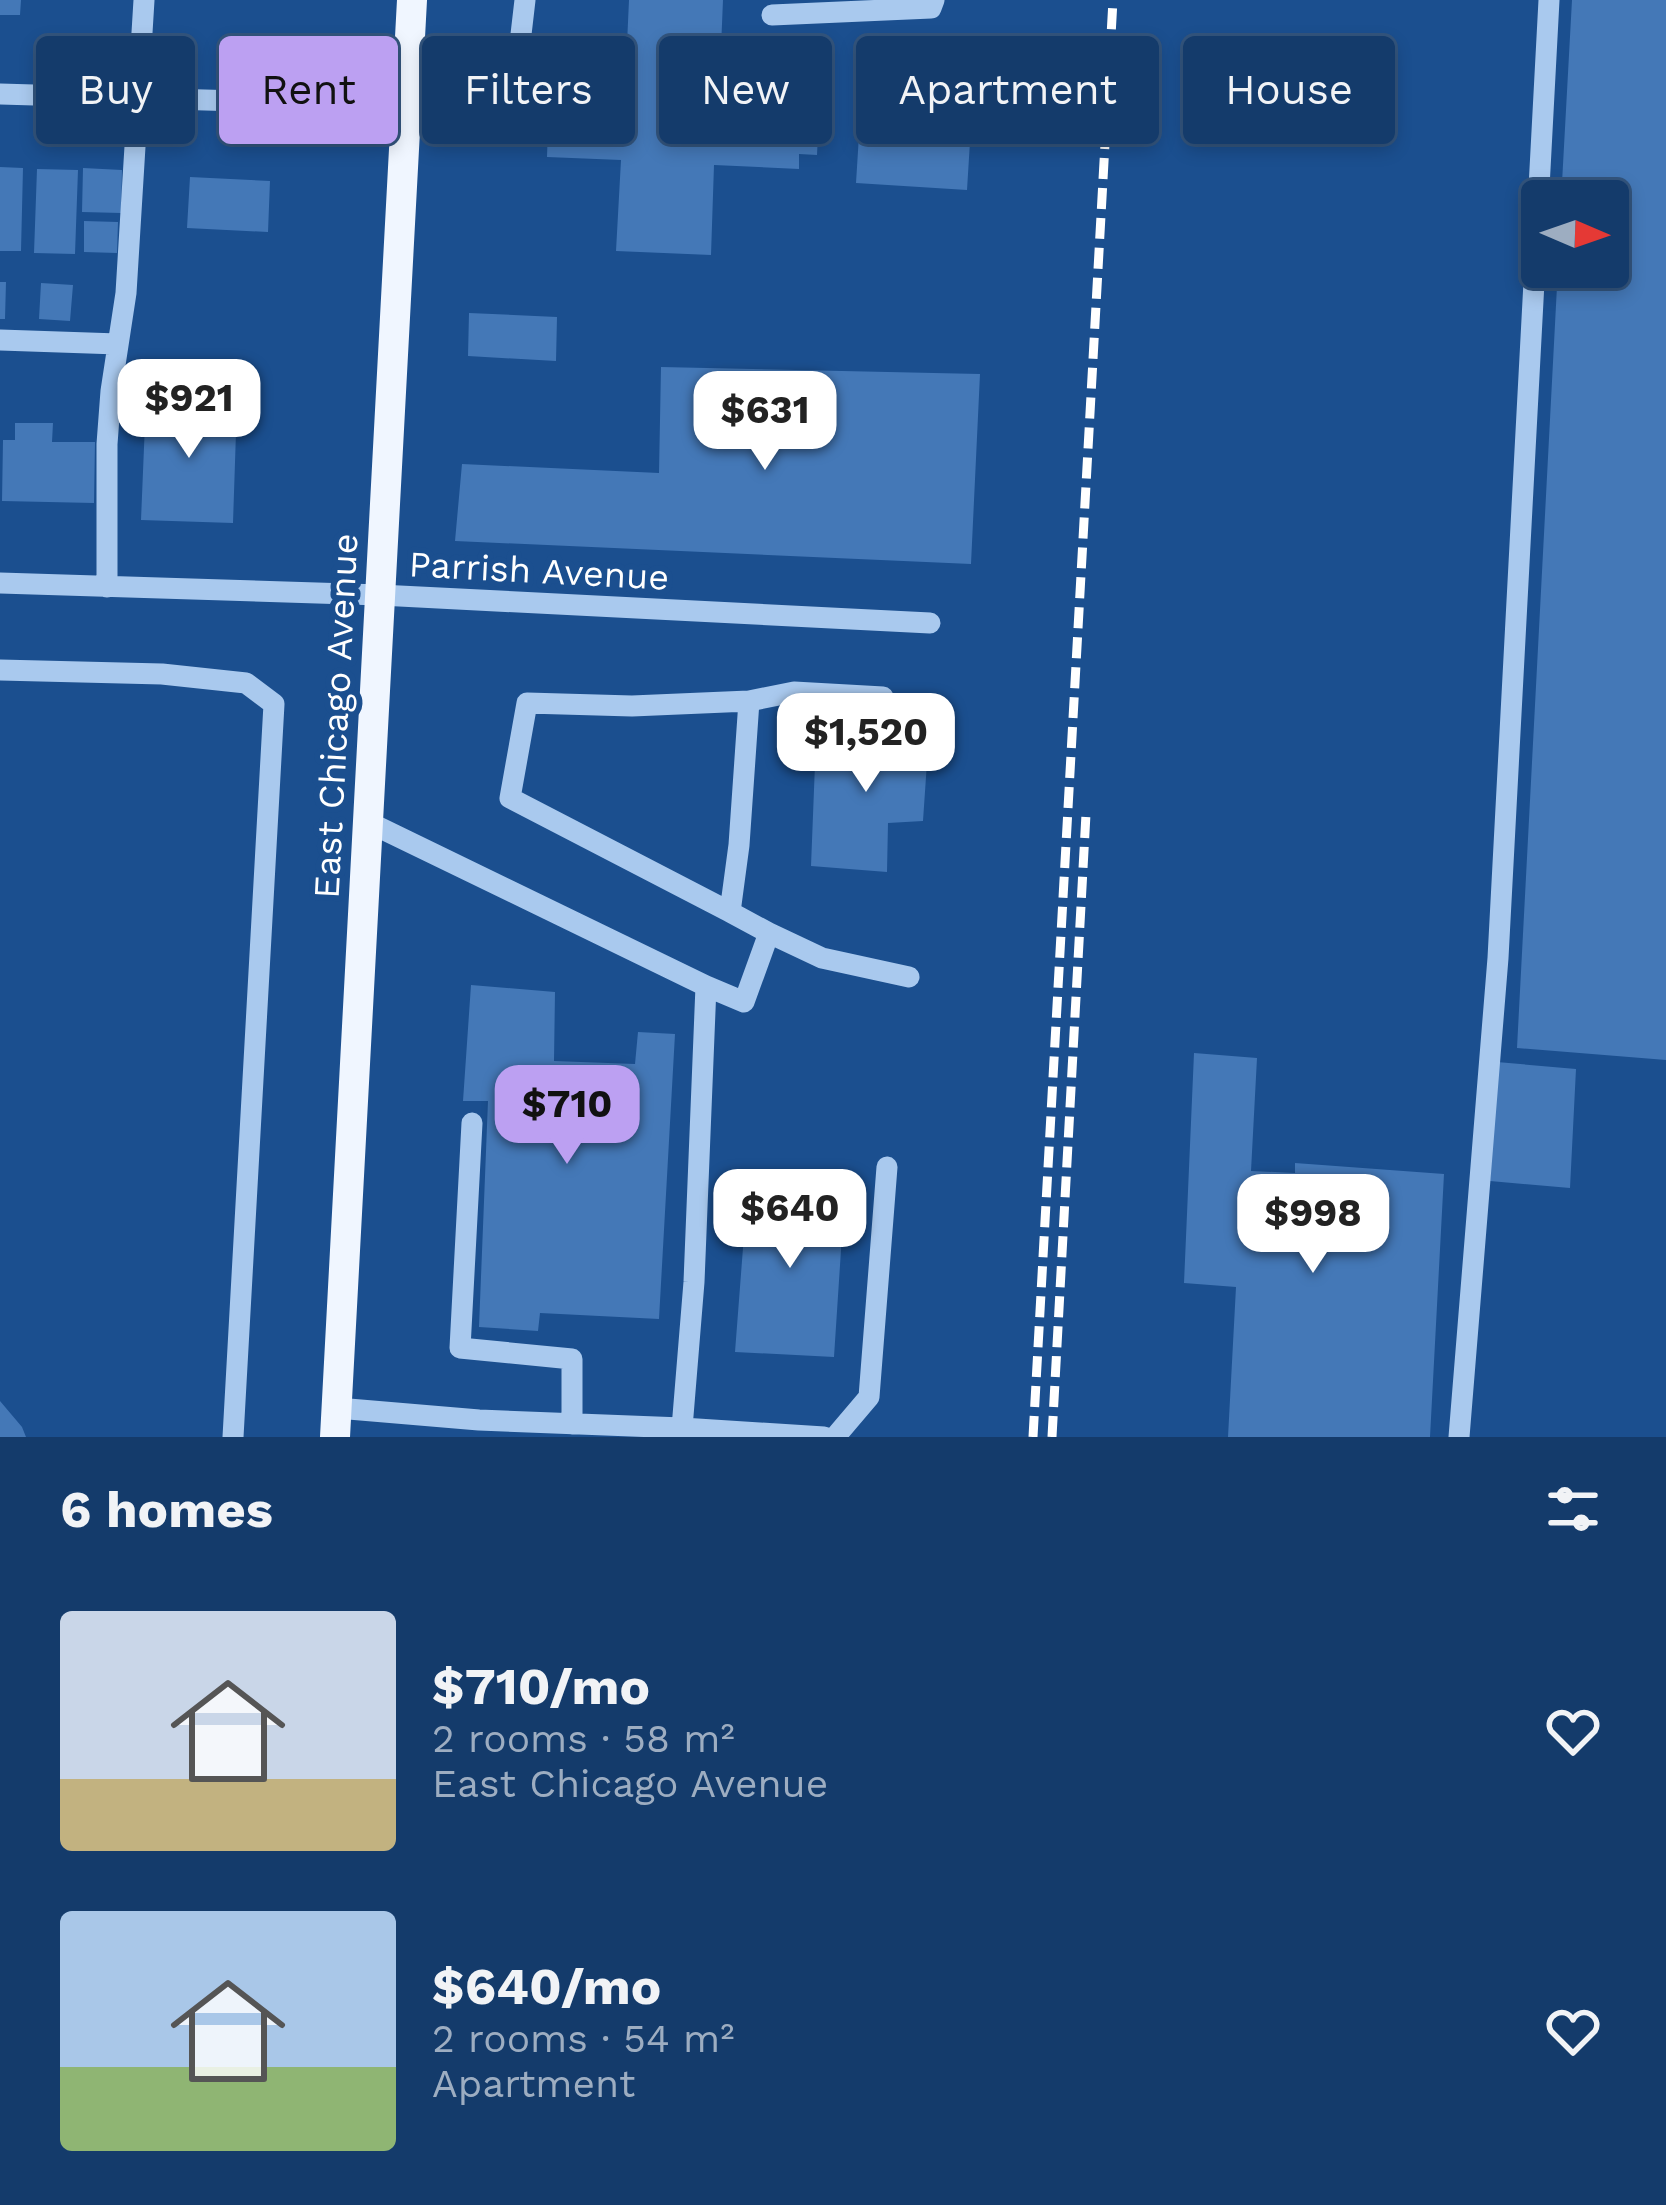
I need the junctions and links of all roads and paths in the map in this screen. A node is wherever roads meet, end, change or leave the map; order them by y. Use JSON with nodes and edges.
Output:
{"nodes":[{"id":1,"x":144,"y":0,"type":"edge"},
{"id":2,"x":412,"y":0,"type":"edge"},
{"id":3,"x":525,"y":0,"type":"edge"},
{"id":4,"x":934,"y":0,"type":"edge"},
{"id":5,"x":1549,"y":0,"type":"edge"},
{"id":6,"x":772,"y":15,"type":"dead end"},
{"id":7,"x":142,"y":36,"type":"edge"},
{"id":8,"x":0,"y":94,"type":"edge"},
{"id":9,"x":36,"y":95,"type":"edge"},
{"id":10,"x":195,"y":100,"type":"edge"},
{"id":11,"x":406,"y":106,"type":"junction"},
{"id":12,"x":135,"y":144,"type":"edge"},
{"id":13,"x":0,"y":340,"type":"edge"},
{"id":14,"x":118,"y":344,"type":"junction"},
{"id":15,"x":0,"y":584,"type":"edge"},
{"id":16,"x":107,"y":586,"type":"junction"},
{"id":17,"x":380,"y":595,"type":"junction"},
{"id":18,"x":930,"y":623,"type":"dead end"},
{"id":19,"x":0,"y":670,"type":"edge"},
{"id":20,"x":883,"y":698,"type":"dead end"},
{"id":21,"x":749,"y":700,"type":"junction"},
{"id":22,"x":368,"y":822,"type":"junction"},
{"id":23,"x":730,"y":912,"type":"junction"},
{"id":24,"x":769,"y":933,"type":"junction"},
{"id":25,"x":909,"y":977,"type":"dead end"},
{"id":26,"x":706,"y":986,"type":"junction"},
{"id":27,"x":472,"y":1123,"type":"dead end"},
{"id":28,"x":886,"y":1167,"type":"dead end"},
{"id":29,"x":336,"y":1422,"type":"edge"},
{"id":30,"x":572,"y":1424,"type":"junction"},
{"id":31,"x":478,"y":1428,"type":"edge"},
{"id":32,"x":682,"y":1428,"type":"junction"},
{"id":33,"x":232,"y":1437,"type":"edge"},
{"id":34,"x":824,"y":1437,"type":"edge"},
{"id":35,"x":835,"y":1437,"type":"edge"},
{"id":36,"x":1459,"y":1437,"type":"edge"}],
"edges":[{"from":1,"to":7,"type":"street"},
{"from":2,"to":11,"type":"main road","name":"East Chicago Avenue"},
{"from":3,"to":11,"type":"street"},
{"from":4,"to":6,"type":"street"},
{"from":5,"to":36,"type":"street"},
{"from":8,"to":9,"type":"street"},
{"from":10,"to":11,"type":"street"},
{"from":11,"to":17,"type":"main road","name":"East Chicago Avenue"},
{"from":12,"to":14,"type":"street"},
{"from":13,"to":14,"type":"street"},
{"from":14,"to":16,"type":"street"},
{"from":15,"to":16,"type":"street","name":"Parrish Avenue"},
{"from":16,"to":17,"type":"street","name":"Parrish Avenue"},
{"from":17,"to":18,"type":"street","name":"Parrish Avenue"},
{"from":17,"to":22,"type":"main road","name":"East Chicago Avenue"},
{"from":19,"to":33,"type":"street"},
{"from":20,"to":21,"type":"street"},
{"from":21,"to":23,"type":"street"},
{"from":21,"to":23,"type":"street"},
{"from":22,"to":26,"type":"street"},
{"from":22,"to":29,"type":"main road","name":"East Chicago Avenue"},
{"from":23,"to":24,"type":"street"},
{"from":24,"to":25,"type":"street"},
{"from":24,"to":26,"type":"street"},
{"from":26,"to":32,"type":"street"},
{"from":27,"to":30,"type":"street"},
{"from":28,"to":35,"type":"street"},
{"from":29,"to":31,"type":"street"},
{"from":30,"to":31,"type":"street"},
{"from":30,"to":32,"type":"street"},
{"from":32,"to":34,"type":"street"}]}
